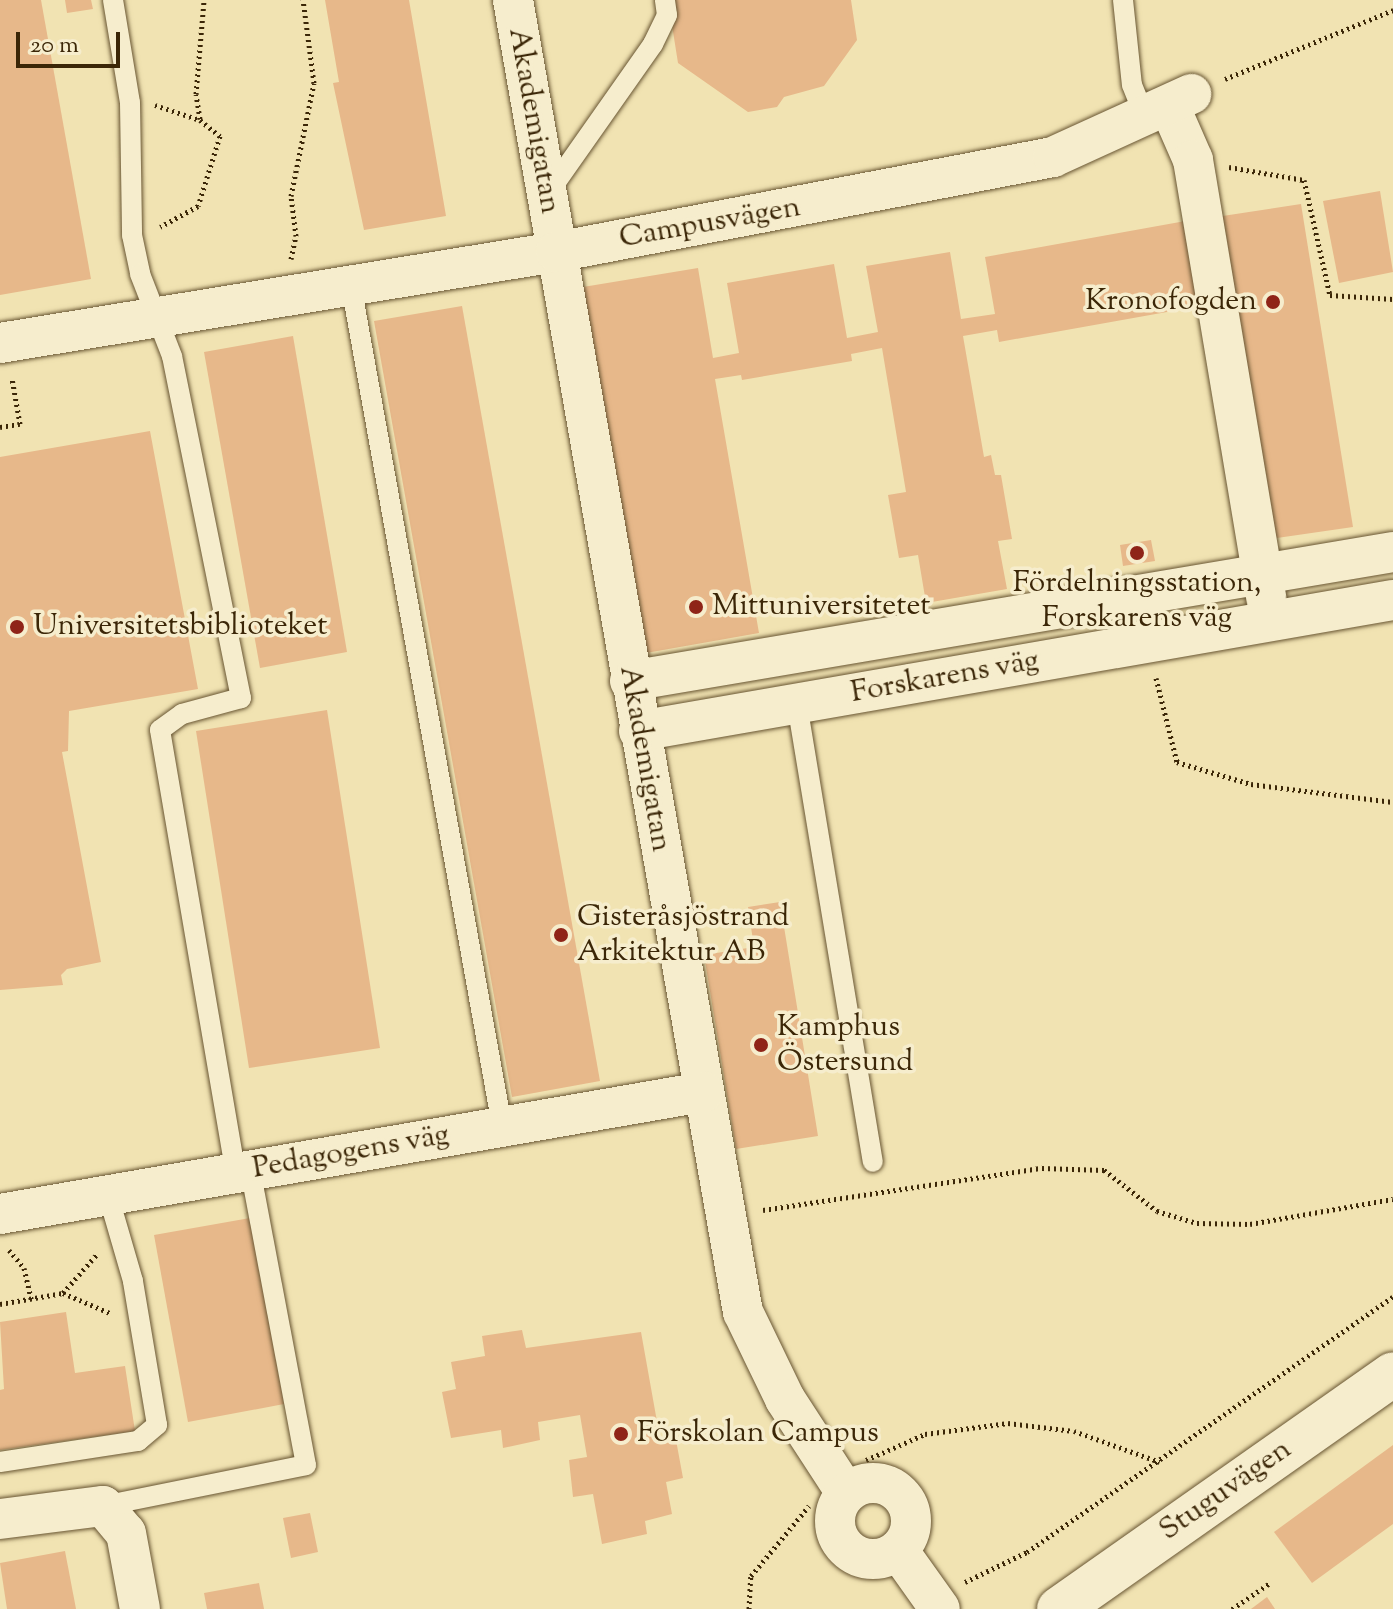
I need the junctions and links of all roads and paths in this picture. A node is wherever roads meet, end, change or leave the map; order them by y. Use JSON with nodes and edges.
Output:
{"nodes":[{"id":1,"x":113,"y":0,"type":"edge"},
{"id":2,"x":204,"y":0,"type":"edge"},
{"id":3,"x":303,"y":0,"type":"edge"},
{"id":4,"x":513,"y":0,"type":"edge"},
{"id":5,"x":665,"y":0,"type":"edge"},
{"id":6,"x":1123,"y":0,"type":"edge"},
{"id":7,"x":1393,"y":10,"type":"edge"},
{"id":8,"x":130,"y":103,"type":"junction"},
{"id":9,"x":1168,"y":106,"type":"junction"},
{"id":10,"x":200,"y":120,"type":"junction"},
{"id":11,"x":1193,"y":160,"type":"junction"},
{"id":12,"x":546,"y":196,"type":"junction"},
{"id":13,"x":132,"y":235,"type":"junction"},
{"id":14,"x":556,"y":252,"type":"junction"},
{"id":15,"x":351,"y":285,"type":"junction"},
{"id":16,"x":290,"y":295,"type":"junction"},
{"id":17,"x":1393,"y":299,"type":"edge"},
{"id":18,"x":156,"y":316,"type":"junction"},
{"id":19,"x":3,"y":343,"type":"edge"},
{"id":20,"x":0,"y":427,"type":"edge"},
{"id":21,"x":1393,"y":552,"type":"edge"},
{"id":22,"x":1262,"y":573,"type":"junction"},
{"id":23,"x":1393,"y":600,"type":"edge"},
{"id":24,"x":1270,"y":621,"type":"junction"},
{"id":25,"x":1147,"y":643,"type":"junction"},
{"id":26,"x":837,"y":646,"type":"junction"},
{"id":27,"x":630,"y":681,"type":"junction"},
{"id":28,"x":845,"y":696,"type":"junction"},
{"id":29,"x":797,"y":704,"type":"junction"},
{"id":30,"x":639,"y":731,"type":"junction"},
{"id":31,"x":1393,"y":802,"type":"edge"},
{"id":32,"x":703,"y":1092,"type":"junction"},
{"id":33,"x":502,"y":1126,"type":"junction"},
{"id":34,"x":873,"y":1162,"type":"dead end"},
{"id":35,"x":243,"y":1172,"type":"junction"},
{"id":36,"x":1393,"y":1199,"type":"edge"},
{"id":37,"x":114,"y":1212,"type":"junction"},
{"id":38,"x":0,"y":1214,"type":"edge"},
{"id":39,"x":725,"y":1219,"type":"junction"},
{"id":40,"x":0,"y":1241,"type":"edge"},
{"id":41,"x":63,"y":1293,"type":"junction"},
{"id":42,"x":1393,"y":1297,"type":"edge"},
{"id":43,"x":31,"y":1299,"type":"junction"},
{"id":44,"x":0,"y":1304,"type":"edge"},
{"id":45,"x":140,"y":1325,"type":"junction"},
{"id":46,"x":1393,"y":1374,"type":"edge"},
{"id":47,"x":0,"y":1462,"type":"edge"},
{"id":48,"x":1161,"y":1462,"type":"junction"},
{"id":49,"x":840,"y":1485,"type":"junction"},
{"id":50,"x":103,"y":1506,"type":"junction"},
{"id":51,"x":0,"y":1519,"type":"edge"},
{"id":52,"x":898,"y":1550,"type":"junction"},
{"id":53,"x":1270,"y":1583,"type":"dead end"},
{"id":54,"x":937,"y":1604,"type":"edge"},
{"id":55,"x":140,"y":1609,"type":"edge"},
{"id":56,"x":749,"y":1609,"type":"edge"},
{"id":57,"x":1059,"y":1609,"type":"edge"},
{"id":58,"x":1232,"y":1609,"type":"edge"}],
"edges":[{"from":1,"to":8,"type":"lane"},
{"from":2,"to":10,"type":"path"},
{"from":3,"to":16,"type":"path"},
{"from":4,"to":12,"type":"street","name":"Akademigatan"},
{"from":5,"to":12,"type":"lane"},
{"from":6,"to":9,"type":"lane"},
{"from":7,"to":9,"type":"path"},
{"from":8,"to":10,"type":"path"},
{"from":8,"to":13,"type":"lane"},
{"from":9,"to":11,"type":"street"},
{"from":9,"to":14,"type":"street","name":"Campusvägen"},
{"from":10,"to":13,"type":"path"},
{"from":11,"to":17,"type":"path"},
{"from":11,"to":22,"type":"street"},
{"from":12,"to":14,"type":"street","name":"Akademigatan"},
{"from":13,"to":18,"type":"lane"},
{"from":14,"to":15,"type":"street","name":"Campusvägen"},
{"from":14,"to":27,"type":"street","name":"Akademigatan"},
{"from":15,"to":16,"type":"street","name":"Campusvägen"},
{"from":15,"to":33,"type":"lane"},
{"from":16,"to":18,"type":"street","name":"Campusvägen"},
{"from":18,"to":19,"type":"street","name":"Campusvägen"},
{"from":18,"to":35,"type":"lane"},
{"from":19,"to":20,"type":"path"},
{"from":21,"to":22,"type":"street","name":"Forskarens väg"},
{"from":22,"to":24,"type":"street"},
{"from":22,"to":26,"type":"street","name":"Forskarens väg"},
{"from":23,"to":24,"type":"street","name":"Forskarens väg"},
{"from":24,"to":25,"type":"street","name":"Forskarens väg"},
{"from":25,"to":28,"type":"street","name":"Forskarens väg"},
{"from":25,"to":31,"type":"path"},
{"from":26,"to":27,"type":"street","name":"Forskarens väg"},
{"from":26,"to":28,"type":"street"},
{"from":27,"to":30,"type":"street","name":"Akademigatan"},
{"from":28,"to":29,"type":"street","name":"Forskarens väg"},
{"from":29,"to":30,"type":"street","name":"Forskarens väg"},
{"from":29,"to":34,"type":"lane"},
{"from":30,"to":32,"type":"street","name":"Akademigatan"},
{"from":32,"to":33,"type":"street","name":"Pedagogens väg"},
{"from":32,"to":39,"type":"street","name":"Akademigatan"},
{"from":33,"to":35,"type":"street","name":"Pedagogens väg"},
{"from":35,"to":37,"type":"street","name":"Pedagogens väg"},
{"from":35,"to":50,"type":"lane"},
{"from":36,"to":39,"type":"path"},
{"from":37,"to":38,"type":"street","name":"Pedagogens väg"},
{"from":37,"to":41,"type":"path"},
{"from":37,"to":45,"type":"lane"},
{"from":39,"to":49,"type":"street","name":"Akademigatan"},
{"from":40,"to":43,"type":"path"},
{"from":41,"to":43,"type":"path"},
{"from":41,"to":45,"type":"path"},
{"from":42,"to":48,"type":"path"},
{"from":43,"to":44,"type":"path"},
{"from":45,"to":47,"type":"lane"},
{"from":46,"to":57,"type":"main road","name":"Stuguvägen"},
{"from":48,"to":49,"type":"path"},
{"from":48,"to":54,"type":"path"},
{"from":49,"to":52,"type":"street"},
{"from":49,"to":52,"type":"street"},
{"from":49,"to":56,"type":"path"},
{"from":50,"to":51,"type":"street"},
{"from":50,"to":55,"type":"street"},
{"from":52,"to":54,"type":"street"},
{"from":53,"to":58,"type":"path"}]}
